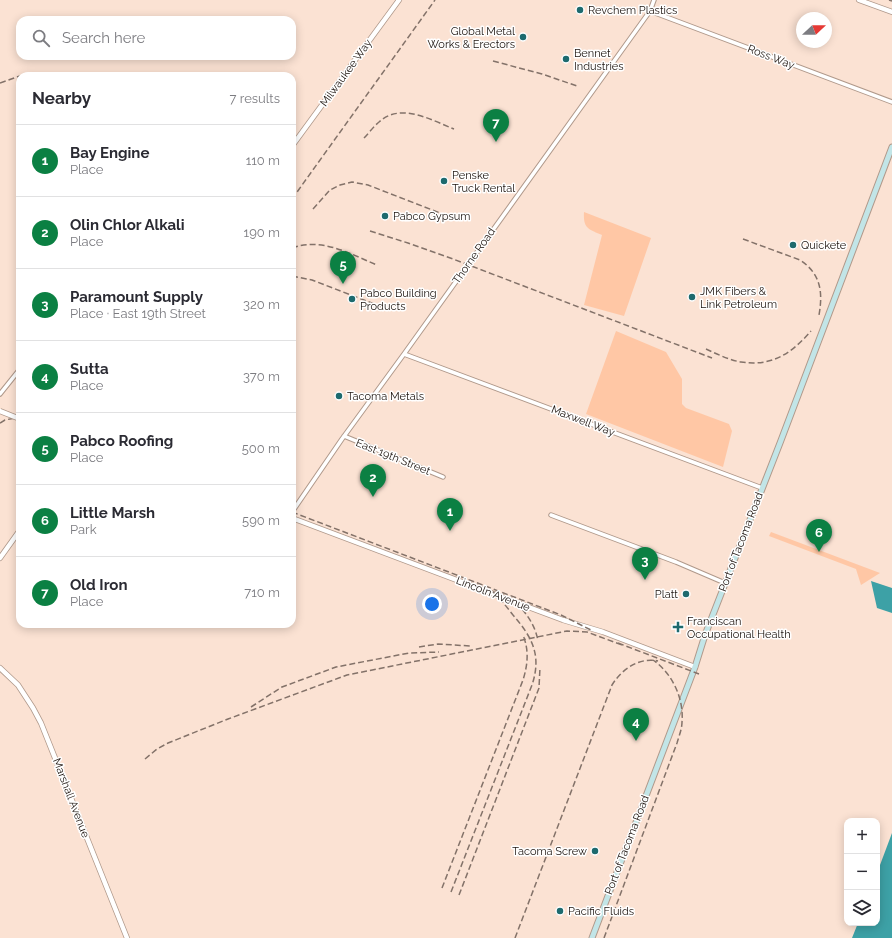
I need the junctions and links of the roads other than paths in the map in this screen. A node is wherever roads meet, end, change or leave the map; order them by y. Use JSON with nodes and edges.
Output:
{"nodes":[{"id":1,"x":399,"y":0,"type":"edge"},
{"id":2,"x":654,"y":0,"type":"edge"},
{"id":3,"x":860,"y":0,"type":"edge"},
{"id":4,"x":650,"y":11,"type":"junction"},
{"id":5,"x":892,"y":12,"type":"edge"},
{"id":6,"x":892,"y":102,"type":"edge"},
{"id":7,"x":296,"y":141,"type":"edge"},
{"id":8,"x":892,"y":146,"type":"edge"},
{"id":9,"x":404,"y":354,"type":"junction"},
{"id":10,"x":16,"y":374,"type":"edge"},
{"id":11,"x":0,"y":394,"type":"edge"},
{"id":12,"x":0,"y":411,"type":"edge"},
{"id":13,"x":16,"y":417,"type":"edge"},
{"id":14,"x":344,"y":436,"type":"junction"},
{"id":15,"x":443,"y":477,"type":"dead end"},
{"id":16,"x":762,"y":488,"type":"junction"},
{"id":17,"x":296,"y":506,"type":"edge"},
{"id":18,"x":551,"y":515,"type":"dead end"},
{"id":19,"x":296,"y":520,"type":"edge"},
{"id":20,"x":16,"y":536,"type":"edge"},
{"id":21,"x":0,"y":558,"type":"edge"},
{"id":22,"x":725,"y":583,"type":"junction"},
{"id":23,"x":695,"y":666,"type":"junction"},
{"id":24,"x":0,"y":668,"type":"edge"},
{"id":25,"x":127,"y":938,"type":"edge"},
{"id":26,"x":592,"y":938,"type":"edge"}],
"edges":[{"from":1,"to":7,"type":"street","name":"Milwaukee Way"},
{"from":2,"to":4,"type":"street","name":"Thorne Road"},
{"from":3,"to":5,"type":"street"},
{"from":4,"to":6,"type":"street","name":"Ross Way"},
{"from":4,"to":9,"type":"street","name":"Thorne Road"},
{"from":8,"to":16,"type":"main road","name":"Port of Tacoma Road"},
{"from":9,"to":14,"type":"street","name":"Thorne Road"},
{"from":9,"to":16,"type":"street","name":"Maxwell Way"},
{"from":10,"to":11,"type":"street"},
{"from":12,"to":13,"type":"street","bridge":true},
{"from":14,"to":15,"type":"street","name":"East 19th Street"},
{"from":14,"to":17,"type":"street","name":"Thorne Road"},
{"from":16,"to":22,"type":"main road","name":"Port of Tacoma Road"},
{"from":18,"to":22,"type":"street"},
{"from":19,"to":23,"type":"street","name":"Lincoln Avenue"},
{"from":20,"to":21,"type":"street"},
{"from":22,"to":23,"type":"main road","name":"Port of Tacoma Road"},
{"from":23,"to":26,"type":"main road","name":"Port of Tacoma Road"},
{"from":24,"to":25,"type":"street","name":"Marshall Avenue"}]}
